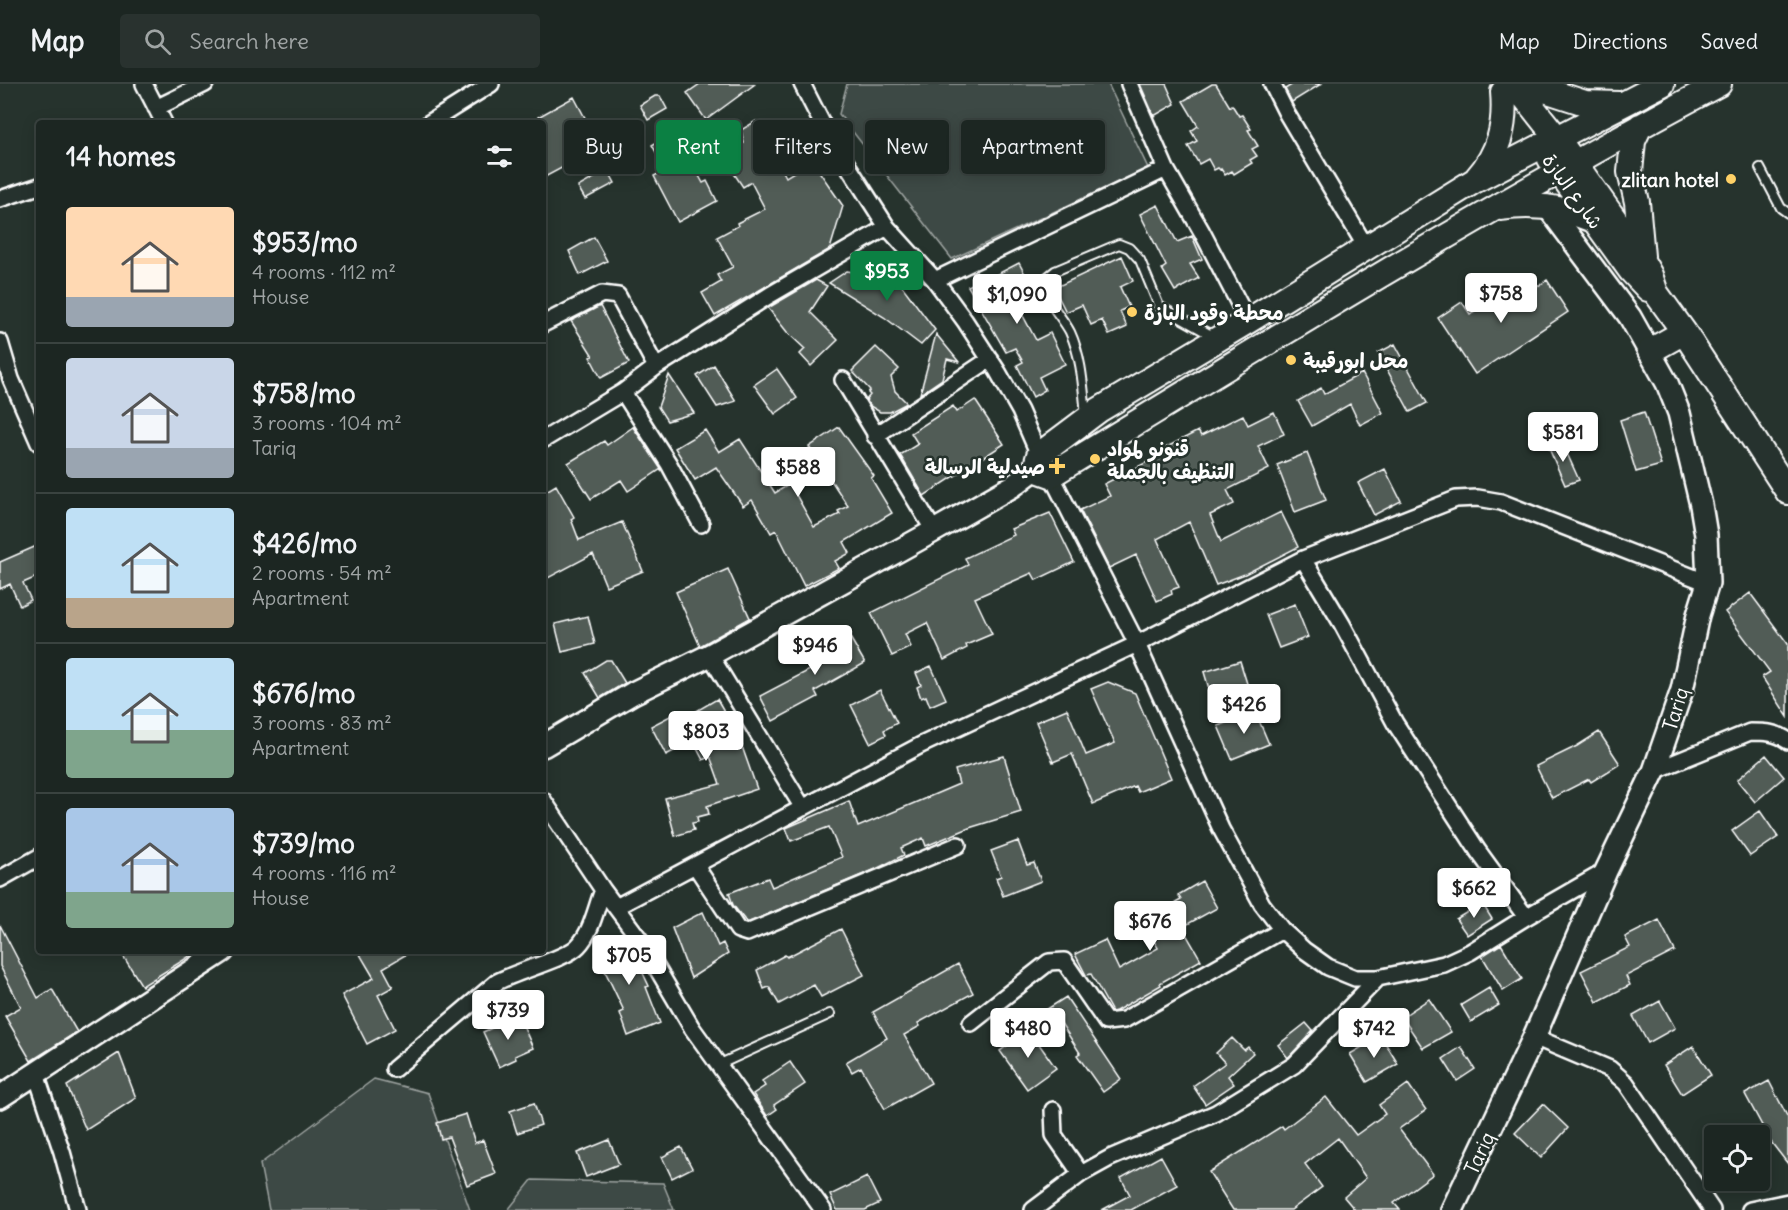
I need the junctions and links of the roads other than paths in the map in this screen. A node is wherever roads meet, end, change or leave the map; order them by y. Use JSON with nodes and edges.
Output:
{"nodes":[{"id":1,"x":144,"y":84,"type":"edge"},
{"id":2,"x":204,"y":84,"type":"edge"},
{"id":3,"x":491,"y":84,"type":"edge"},
{"id":4,"x":1128,"y":84,"type":"edge"},
{"id":5,"x":1272,"y":84,"type":"edge"},
{"id":6,"x":1662,"y":84,"type":"edge"},
{"id":7,"x":1719,"y":84,"type":"edge"},
{"id":8,"x":806,"y":85,"type":"edge"},
{"id":9,"x":1508,"y":87,"type":"edge"},
{"id":10,"x":1625,"y":104,"type":"junction"},
{"id":11,"x":156,"y":108,"type":"junction"},
{"id":12,"x":162,"y":120,"type":"edge"},
{"id":13,"x":434,"y":120,"type":"edge"},
{"id":14,"x":1640,"y":126,"type":"junction"},
{"id":15,"x":1549,"y":143,"type":"junction"},
{"id":16,"x":1567,"y":167,"type":"junction"},
{"id":17,"x":1760,"y":168,"type":"dead end"},
{"id":18,"x":1166,"y":169,"type":"junction"},
{"id":19,"x":1474,"y":181,"type":"junction"},
{"id":20,"x":36,"y":187,"type":"edge"},
{"id":21,"x":0,"y":199,"type":"edge"},
{"id":22,"x":1547,"y":206,"type":"junction"},
{"id":23,"x":1493,"y":209,"type":"junction"},
{"id":24,"x":1788,"y":213,"type":"edge"},
{"id":25,"x":1593,"y":220,"type":"junction"},
{"id":26,"x":887,"y":227,"type":"junction"},
{"id":27,"x":1366,"y":247,"type":"junction"},
{"id":28,"x":1642,"y":259,"type":"junction"},
{"id":29,"x":935,"y":280,"type":"junction"},
{"id":30,"x":1656,"y":293,"type":"junction"},
{"id":31,"x":1248,"y":321,"type":"junction"},
{"id":32,"x":546,"y":322,"type":"edge"},
{"id":33,"x":1684,"y":332,"type":"junction"},
{"id":34,"x":1218,"y":339,"type":"junction"},
{"id":35,"x":0,"y":342,"type":"edge"},
{"id":36,"x":1260,"y":347,"type":"junction"},
{"id":37,"x":1650,"y":351,"type":"junction"},
{"id":38,"x":990,"y":359,"type":"junction"},
{"id":39,"x":656,"y":367,"type":"junction"},
{"id":40,"x":843,"y":380,"type":"dead end"},
{"id":41,"x":623,"y":392,"type":"junction"},
{"id":42,"x":1086,"y":419,"type":"junction"},
{"id":43,"x":36,"y":436,"type":"edge"},
{"id":44,"x":875,"y":436,"type":"junction"},
{"id":45,"x":546,"y":438,"type":"edge"},
{"id":46,"x":1042,"y":466,"type":"junction"},
{"id":47,"x":1788,"y":492,"type":"edge"},
{"id":48,"x":701,"y":524,"type":"dead end"},
{"id":49,"x":934,"y":531,"type":"junction"},
{"id":50,"x":1303,"y":559,"type":"junction"},
{"id":51,"x":1708,"y":583,"type":"junction"},
{"id":52,"x":1137,"y":644,"type":"junction"},
{"id":53,"x":710,"y":655,"type":"junction"},
{"id":54,"x":1788,"y":741,"type":"edge"},
{"id":55,"x":546,"y":744,"type":"edge"},
{"id":56,"x":1654,"y":771,"type":"junction"},
{"id":57,"x":546,"y":804,"type":"edge"},
{"id":58,"x":803,"y":808,"type":"junction"},
{"id":59,"x":958,"y":845,"type":"dead end"},
{"id":60,"x":36,"y":859,"type":"edge"},
{"id":61,"x":695,"y":865,"type":"junction"},
{"id":62,"x":1606,"y":871,"type":"junction"},
{"id":63,"x":0,"y":879,"type":"edge"},
{"id":64,"x":603,"y":890,"type":"junction"},
{"id":65,"x":616,"y":907,"type":"junction"},
{"id":66,"x":1526,"y":917,"type":"junction"},
{"id":67,"x":1282,"y":930,"type":"junction"},
{"id":68,"x":218,"y":954,"type":"edge"},
{"id":69,"x":1377,"y":978,"type":"junction"},
{"id":70,"x":830,"y":1014,"type":"dead end"},
{"id":71,"x":971,"y":1023,"type":"dead end"},
{"id":72,"x":1534,"y":1037,"type":"junction"},
{"id":73,"x":718,"y":1065,"type":"junction"},
{"id":74,"x":394,"y":1069,"type":"dead end"},
{"id":75,"x":36,"y":1074,"type":"junction"},
{"id":76,"x":0,"y":1097,"type":"edge"},
{"id":77,"x":1053,"y":1110,"type":"dead end"},
{"id":78,"x":1081,"y":1174,"type":"junction"},
{"id":79,"x":1788,"y":1202,"type":"edge"},
{"id":80,"x":78,"y":1210,"type":"edge"},
{"id":81,"x":823,"y":1210,"type":"edge"},
{"id":82,"x":1033,"y":1210,"type":"edge"},
{"id":83,"x":1452,"y":1210,"type":"edge"},
{"id":84,"x":1712,"y":1210,"type":"edge"},
{"id":85,"x":1750,"y":1210,"type":"edge"}],
"edges":[{"from":1,"to":11,"type":"street"},
{"from":2,"to":11,"type":"street"},
{"from":3,"to":13,"type":"street"},
{"from":4,"to":18,"type":"street"},
{"from":5,"to":27,"type":"street"},
{"from":6,"to":10,"type":"main road"},
{"from":7,"to":14,"type":"main road"},
{"from":8,"to":26,"type":"street"},
{"from":9,"to":10,"type":"main road"},
{"from":9,"to":15,"type":"main road","name":"شارع البازة"},
{"from":9,"to":19,"type":"main road"},
{"from":10,"to":15,"type":"main road"},
{"from":11,"to":12,"type":"street"},
{"from":14,"to":16,"type":"main road"},
{"from":14,"to":28,"type":"main road"},
{"from":15,"to":16,"type":"main road","name":"شارع البازة"},
{"from":15,"to":19,"type":"main road"},
{"from":16,"to":23,"type":"main road"},
{"from":16,"to":25,"type":"main road","name":"شارع البازة"},
{"from":16,"to":28,"type":"main road","name":"شارع البازة"},
{"from":17,"to":24,"type":"lane"},
{"from":18,"to":29,"type":"street"},
{"from":18,"to":31,"type":"street"},
{"from":19,"to":27,"type":"main road"},
{"from":20,"to":21,"type":"street"},
{"from":22,"to":23,"type":"main road"},
{"from":22,"to":25,"type":"main road"},
{"from":22,"to":37,"type":"main road","name":"Tariq"},
{"from":23,"to":36,"type":"main road"},
{"from":25,"to":30,"type":"main road","name":"شارع البازة"},
{"from":26,"to":29,"type":"street"},
{"from":26,"to":39,"type":"street"},
{"from":27,"to":31,"type":"main road"},
{"from":28,"to":30,"type":"main road","name":"شارع البازة"},
{"from":29,"to":38,"type":"street"},
{"from":30,"to":33,"type":"main road","name":"شارع البازة"},
{"from":31,"to":34,"type":"main road"},
{"from":31,"to":36,"type":"main road"},
{"from":32,"to":39,"type":"street"},
{"from":33,"to":37,"type":"main road"},
{"from":33,"to":47,"type":"main road","name":"شارع البازة"},
{"from":34,"to":42,"type":"main road"},
{"from":34,"to":42,"type":"lane"},
{"from":35,"to":43,"type":"street"},
{"from":36,"to":46,"type":"main road"},
{"from":37,"to":51,"type":"main road","name":"Tariq"},
{"from":38,"to":44,"type":"street"},
{"from":38,"to":46,"type":"street"},
{"from":39,"to":41,"type":"street"},
{"from":40,"to":44,"type":"street"},
{"from":41,"to":45,"type":"street"},
{"from":41,"to":48,"type":"street"},
{"from":42,"to":46,"type":"main road"},
{"from":44,"to":49,"type":"street"},
{"from":46,"to":49,"type":"main road"},
{"from":46,"to":52,"type":"street"},
{"from":49,"to":53,"type":"main road"},
{"from":50,"to":51,"type":"street"},
{"from":50,"to":52,"type":"street"},
{"from":50,"to":66,"type":"street"},
{"from":51,"to":56,"type":"main road","name":"Tariq"},
{"from":52,"to":58,"type":"street"},
{"from":52,"to":67,"type":"street"},
{"from":53,"to":55,"type":"main road"},
{"from":53,"to":58,"type":"street"},
{"from":54,"to":56,"type":"street"},
{"from":56,"to":62,"type":"main road","name":"Tariq"},
{"from":57,"to":64,"type":"street"},
{"from":58,"to":61,"type":"street"},
{"from":59,"to":61,"type":"street"},
{"from":60,"to":63,"type":"street"},
{"from":61,"to":65,"type":"street"},
{"from":62,"to":66,"type":"street"},
{"from":62,"to":72,"type":"main road","name":"Tariq"},
{"from":64,"to":65,"type":"street"},
{"from":64,"to":74,"type":"street"},
{"from":65,"to":73,"type":"street"},
{"from":66,"to":69,"type":"street"},
{"from":67,"to":69,"type":"street"},
{"from":67,"to":71,"type":"street"},
{"from":68,"to":75,"type":"main road"},
{"from":69,"to":78,"type":"street"},
{"from":70,"to":73,"type":"lane"},
{"from":72,"to":83,"type":"main road","name":"Tariq"},
{"from":72,"to":84,"type":"street"},
{"from":73,"to":81,"type":"street"},
{"from":75,"to":76,"type":"main road"},
{"from":75,"to":80,"type":"street"},
{"from":77,"to":78,"type":"street"},
{"from":78,"to":82,"type":"street"},
{"from":79,"to":85,"type":"street"}]}
